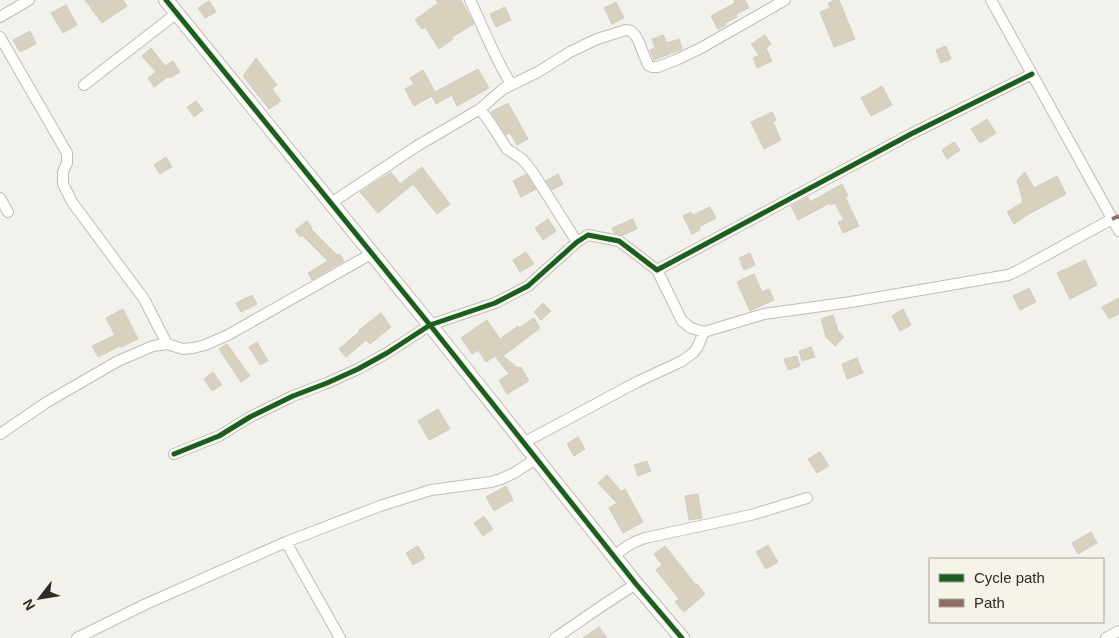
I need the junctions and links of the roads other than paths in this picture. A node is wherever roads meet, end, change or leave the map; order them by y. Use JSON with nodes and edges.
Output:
{"nodes":[{"id":1,"x":29,"y":0,"type":"edge"},
{"id":2,"x":166,"y":0,"type":"edge"},
{"id":3,"x":470,"y":0,"type":"edge"},
{"id":4,"x":785,"y":0,"type":"edge"},
{"id":5,"x":991,"y":0,"type":"edge"},
{"id":6,"x":177,"y":13,"type":"junction"},
{"id":7,"x":0,"y":18,"type":"edge"},
{"id":8,"x":0,"y":37,"type":"edge"},
{"id":9,"x":1032,"y":74,"type":"junction"},
{"id":10,"x":511,"y":84,"type":"junction"},
{"id":11,"x":84,"y":85,"type":"dead end"},
{"id":12,"x":480,"y":109,"type":"junction"},
{"id":13,"x":0,"y":198,"type":"edge"},
{"id":14,"x":331,"y":204,"type":"junction"},
{"id":15,"x":8,"y":212,"type":"dead end"},
{"id":16,"x":1112,"y":219,"type":"junction"},
{"id":17,"x":1119,"y":231,"type":"edge"},
{"id":18,"x":576,"y":242,"type":"junction"},
{"id":19,"x":371,"y":254,"type":"junction"},
{"id":20,"x":657,"y":270,"type":"junction"},
{"id":21,"x":430,"y":325,"type":"junction"},
{"id":22,"x":704,"y":332,"type":"junction"},
{"id":23,"x":167,"y":344,"type":"junction"},
{"id":24,"x":0,"y":434,"type":"edge"},
{"id":25,"x":523,"y":442,"type":"junction"},
{"id":26,"x":174,"y":454,"type":"dead end"},
{"id":27,"x":536,"y":459,"type":"junction"},
{"id":28,"x":807,"y":498,"type":"dead end"},
{"id":29,"x":286,"y":542,"type":"junction"},
{"id":30,"x":614,"y":556,"type":"junction"},
{"id":31,"x":636,"y":584,"type":"junction"},
{"id":32,"x":1119,"y":631,"type":"edge"},
{"id":33,"x":77,"y":638,"type":"edge"},
{"id":34,"x":340,"y":638,"type":"edge"},
{"id":35,"x":555,"y":638,"type":"edge"},
{"id":36,"x":682,"y":638,"type":"edge"},
{"id":37,"x":1106,"y":638,"type":"edge"}],
"edges":[{"from":1,"to":7,"type":"street"},
{"from":2,"to":6,"type":"street"},
{"from":3,"to":10,"type":"street"},
{"from":4,"to":10,"type":"street"},
{"from":5,"to":9,"type":"street"},
{"from":6,"to":11,"type":"street"},
{"from":6,"to":14,"type":"street"},
{"from":8,"to":23,"type":"street"},
{"from":9,"to":16,"type":"street"},
{"from":9,"to":20,"type":"street"},
{"from":10,"to":12,"type":"street"},
{"from":12,"to":14,"type":"street"},
{"from":12,"to":18,"type":"street"},
{"from":13,"to":15,"type":"street"},
{"from":14,"to":19,"type":"street"},
{"from":16,"to":17,"type":"street"},
{"from":16,"to":22,"type":"street"},
{"from":18,"to":20,"type":"street"},
{"from":18,"to":21,"type":"street"},
{"from":19,"to":21,"type":"street"},
{"from":19,"to":23,"type":"street"},
{"from":20,"to":22,"type":"street"},
{"from":21,"to":25,"type":"street"},
{"from":21,"to":26,"type":"street"},
{"from":22,"to":25,"type":"street"},
{"from":23,"to":24,"type":"street"},
{"from":25,"to":27,"type":"street"},
{"from":27,"to":29,"type":"street"},
{"from":27,"to":30,"type":"street"},
{"from":28,"to":30,"type":"street"},
{"from":29,"to":33,"type":"street"},
{"from":29,"to":34,"type":"street"},
{"from":30,"to":31,"type":"street"},
{"from":31,"to":35,"type":"street"},
{"from":31,"to":36,"type":"street"},
{"from":32,"to":37,"type":"street"}]}
